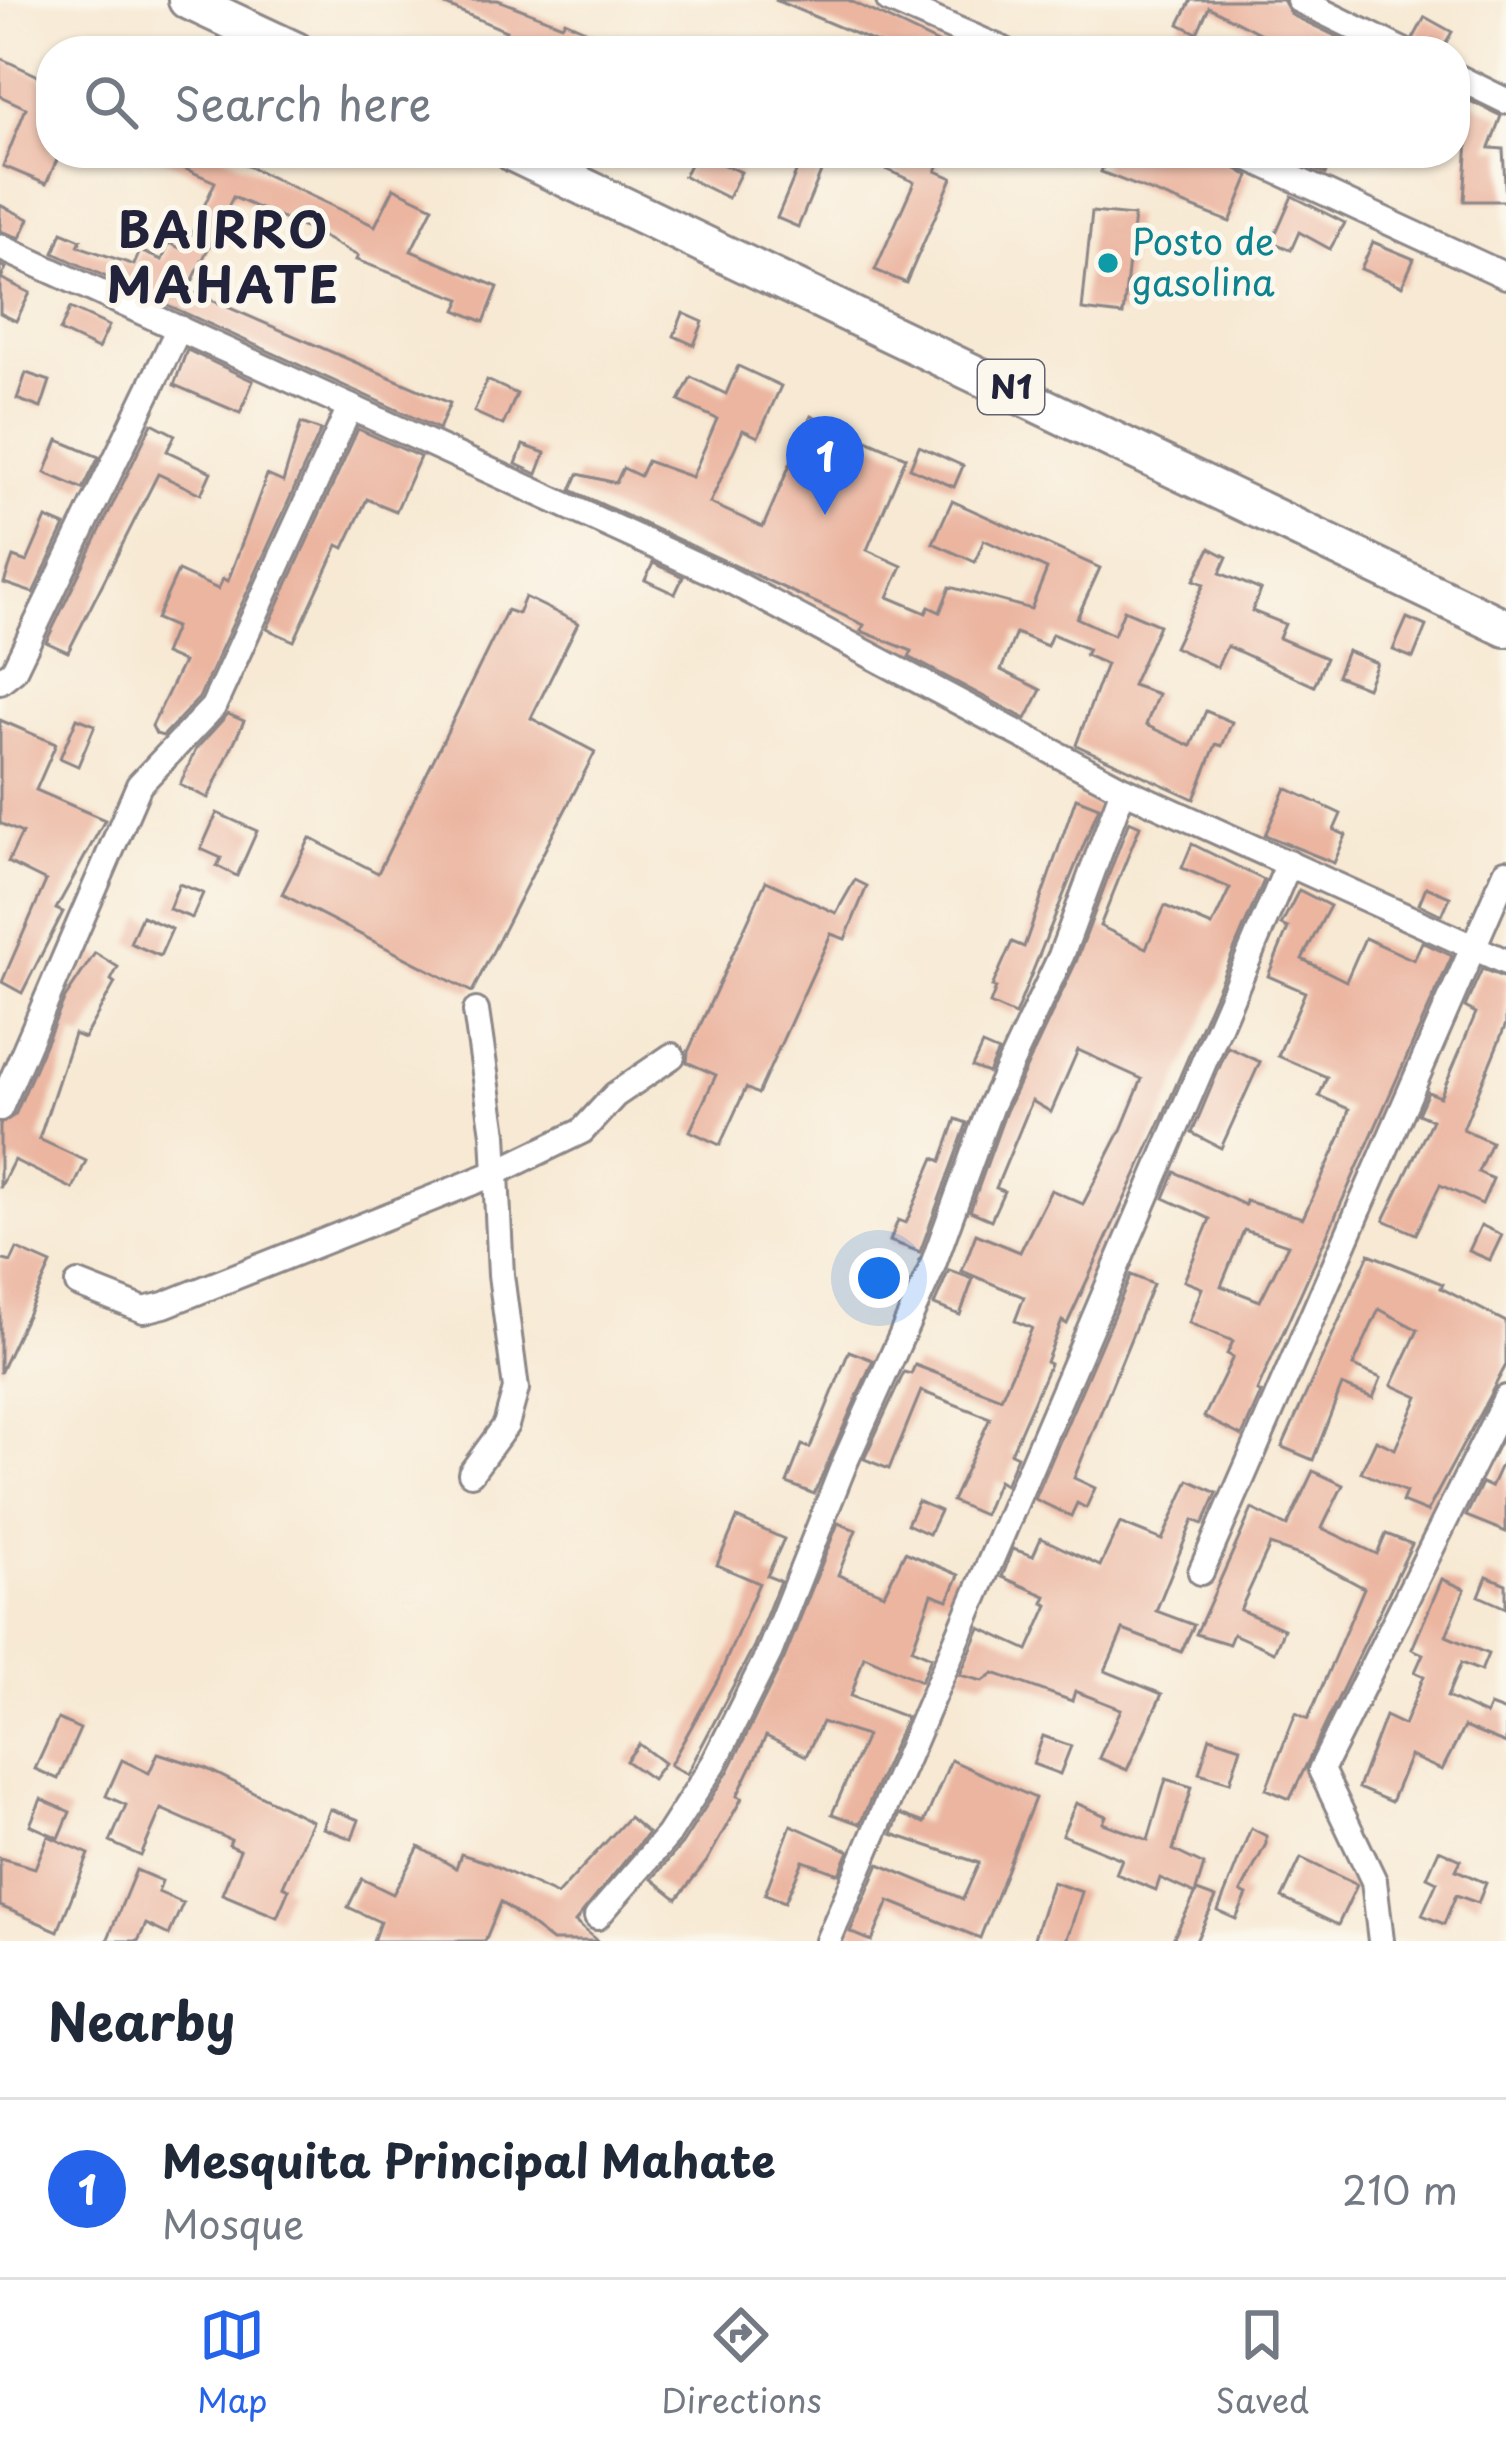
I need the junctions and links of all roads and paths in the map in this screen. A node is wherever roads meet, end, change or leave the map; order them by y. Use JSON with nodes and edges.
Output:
{"nodes":[{"id":1,"x":187,"y":0,"type":"edge"},
{"id":2,"x":890,"y":0,"type":"edge"},
{"id":3,"x":1299,"y":0,"type":"edge"},
{"id":4,"x":264,"y":36,"type":"edge"},
{"id":5,"x":972,"y":36,"type":"edge"},
{"id":6,"x":1372,"y":36,"type":"edge"},
{"id":7,"x":1470,"y":83,"type":"edge"},
{"id":8,"x":1506,"y":101,"type":"edge"},
{"id":9,"x":545,"y":168,"type":"edge"},
{"id":10,"x":1272,"y":168,"type":"edge"},
{"id":11,"x":3,"y":254,"type":"edge"},
{"id":12,"x":1506,"y":276,"type":"edge"},
{"id":13,"x":179,"y":328,"type":"junction"},
{"id":14,"x":350,"y":407,"type":"junction"},
{"id":15,"x":1506,"y":628,"type":"edge"},
{"id":16,"x":0,"y":681,"type":"edge"},
{"id":17,"x":1123,"y":789,"type":"junction"},
{"id":18,"x":1289,"y":863,"type":"junction"},
{"id":19,"x":1506,"y":872,"type":"edge"},
{"id":20,"x":1475,"y":949,"type":"junction"},
{"id":21,"x":1506,"y":962,"type":"edge"},
{"id":22,"x":476,"y":1011,"type":"dead end"},
{"id":23,"x":672,"y":1056,"type":"dead end"},
{"id":24,"x":0,"y":1108,"type":"edge"},
{"id":25,"x":493,"y":1174,"type":"junction"},
{"id":26,"x":78,"y":1284,"type":"dead end"},
{"id":27,"x":1506,"y":1398,"type":"edge"},
{"id":28,"x":471,"y":1473,"type":"dead end"},
{"id":29,"x":1201,"y":1572,"type":"dead end"},
{"id":30,"x":597,"y":1917,"type":"dead end"},
{"id":31,"x":828,"y":1941,"type":"edge"},
{"id":32,"x":1381,"y":1941,"type":"edge"}],
"edges":[{"from":1,"to":4,"type":"highway"},
{"from":2,"to":5,"type":"street"},
{"from":3,"to":6,"type":"street"},
{"from":7,"to":8,"type":"street"},
{"from":9,"to":15,"type":"highway","number":"N1"},
{"from":10,"to":12,"type":"street"},
{"from":11,"to":13,"type":"street"},
{"from":13,"to":14,"type":"street"},
{"from":13,"to":16,"type":"street"},
{"from":14,"to":17,"type":"street"},
{"from":14,"to":24,"type":"street"},
{"from":17,"to":18,"type":"street"},
{"from":17,"to":30,"type":"street"},
{"from":18,"to":20,"type":"street"},
{"from":18,"to":31,"type":"street"},
{"from":19,"to":20,"type":"street"},
{"from":20,"to":21,"type":"street"},
{"from":20,"to":29,"type":"street"},
{"from":22,"to":25,"type":"street"},
{"from":23,"to":25,"type":"street"},
{"from":25,"to":26,"type":"street"},
{"from":25,"to":28,"type":"street"},
{"from":27,"to":32,"type":"street"}]}
